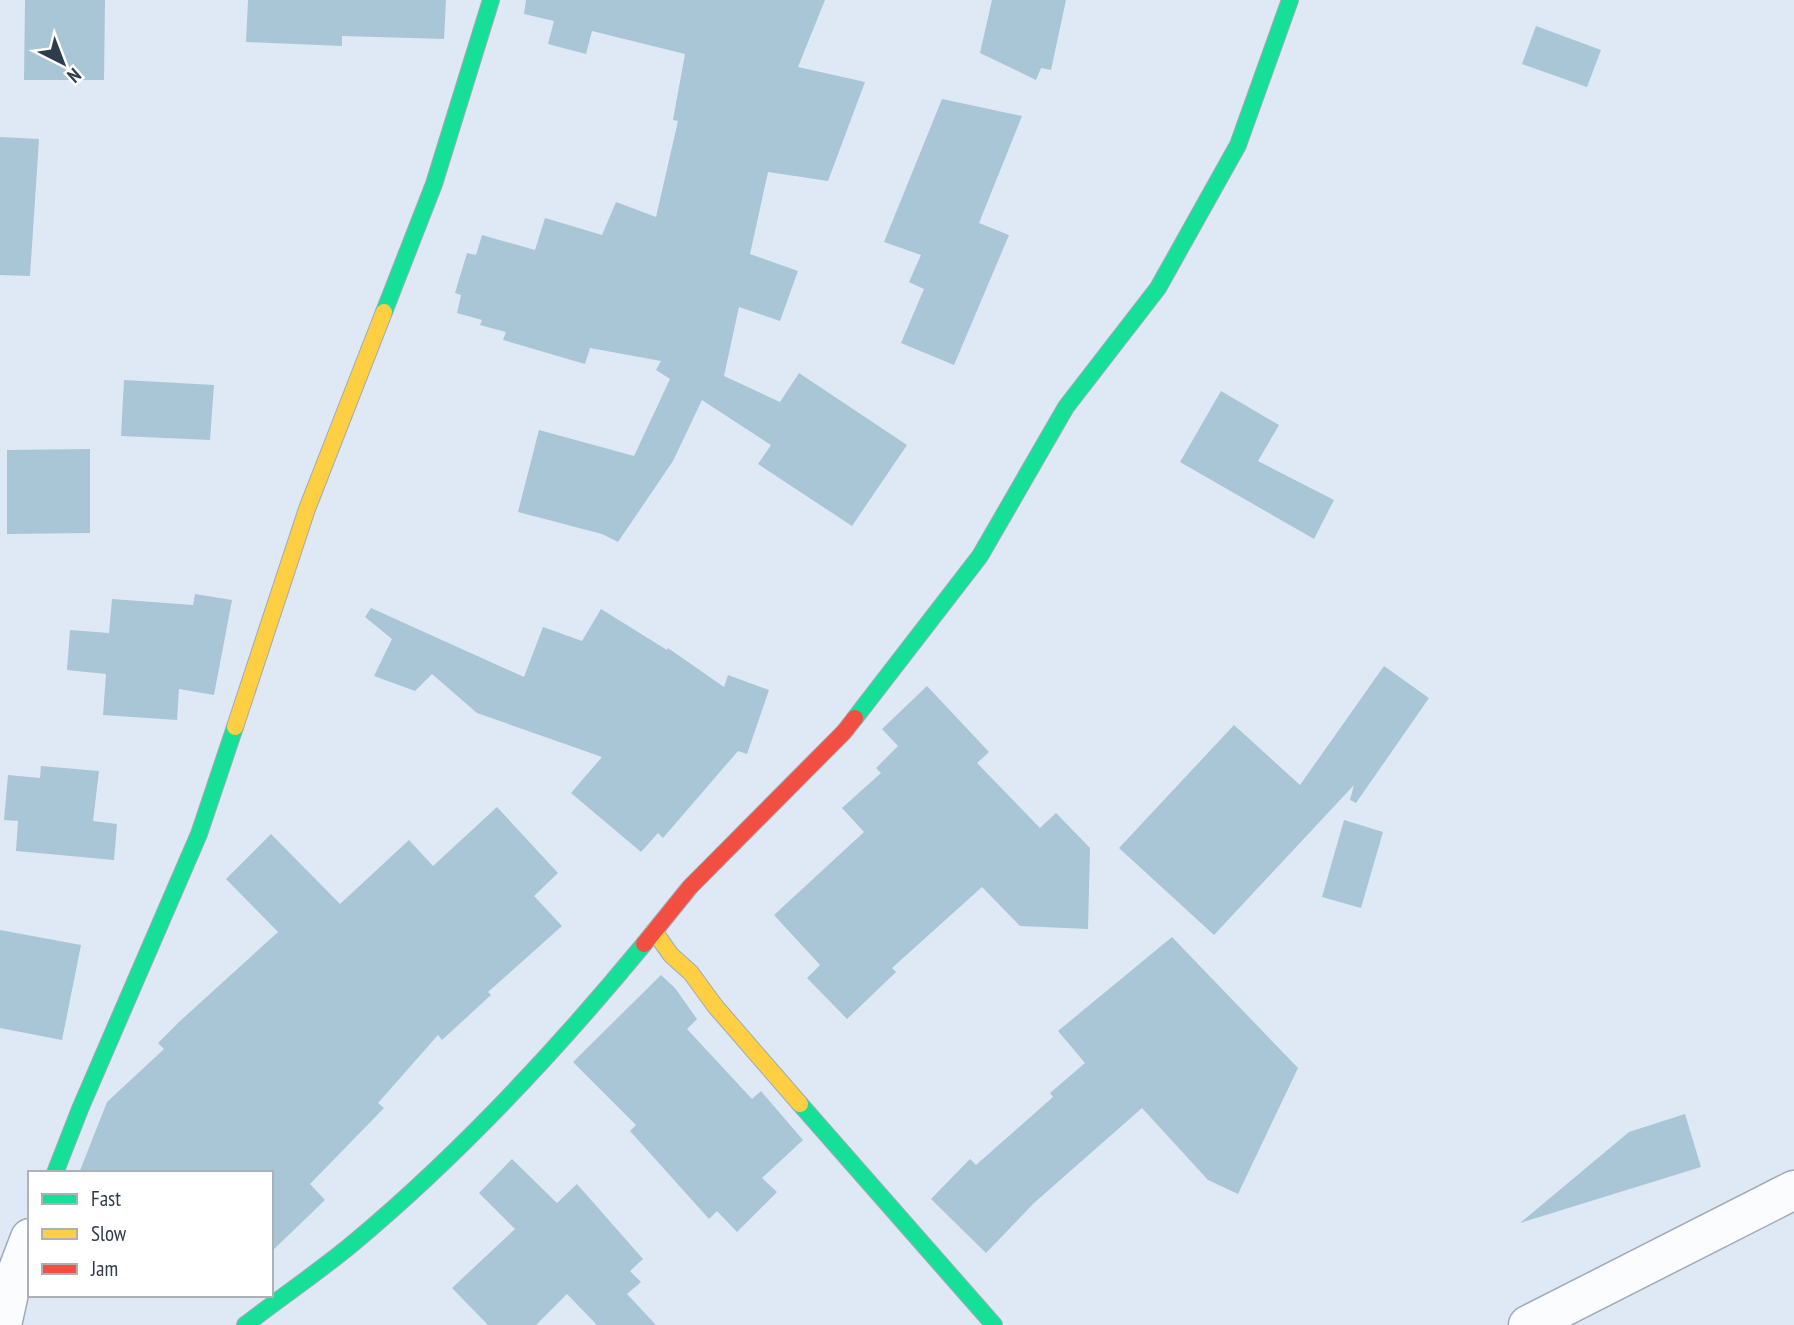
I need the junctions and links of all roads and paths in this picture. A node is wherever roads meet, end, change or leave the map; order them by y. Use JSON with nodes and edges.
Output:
{"nodes":[{"id":1,"x":491,"y":0,"type":"edge"},
{"id":2,"x":1289,"y":0,"type":"edge"},
{"id":3,"x":654,"y":931,"type":"junction"},
{"id":4,"x":56,"y":1171,"type":"edge"},
{"id":5,"x":1794,"y":1190,"type":"edge"},
{"id":6,"x":28,"y":1243,"type":"edge"},
{"id":7,"x":2,"y":1325,"type":"edge"},
{"id":8,"x":246,"y":1325,"type":"edge"},
{"id":9,"x":994,"y":1325,"type":"edge"},
{"id":10,"x":1528,"y":1325,"type":"edge"}],
"edges":[{"from":1,"to":4,"type":"street"},
{"from":2,"to":3,"type":"street"},
{"from":3,"to":8,"type":"street"},
{"from":3,"to":9,"type":"street"},
{"from":5,"to":10,"type":"street"},
{"from":6,"to":7,"type":"street"}]}
